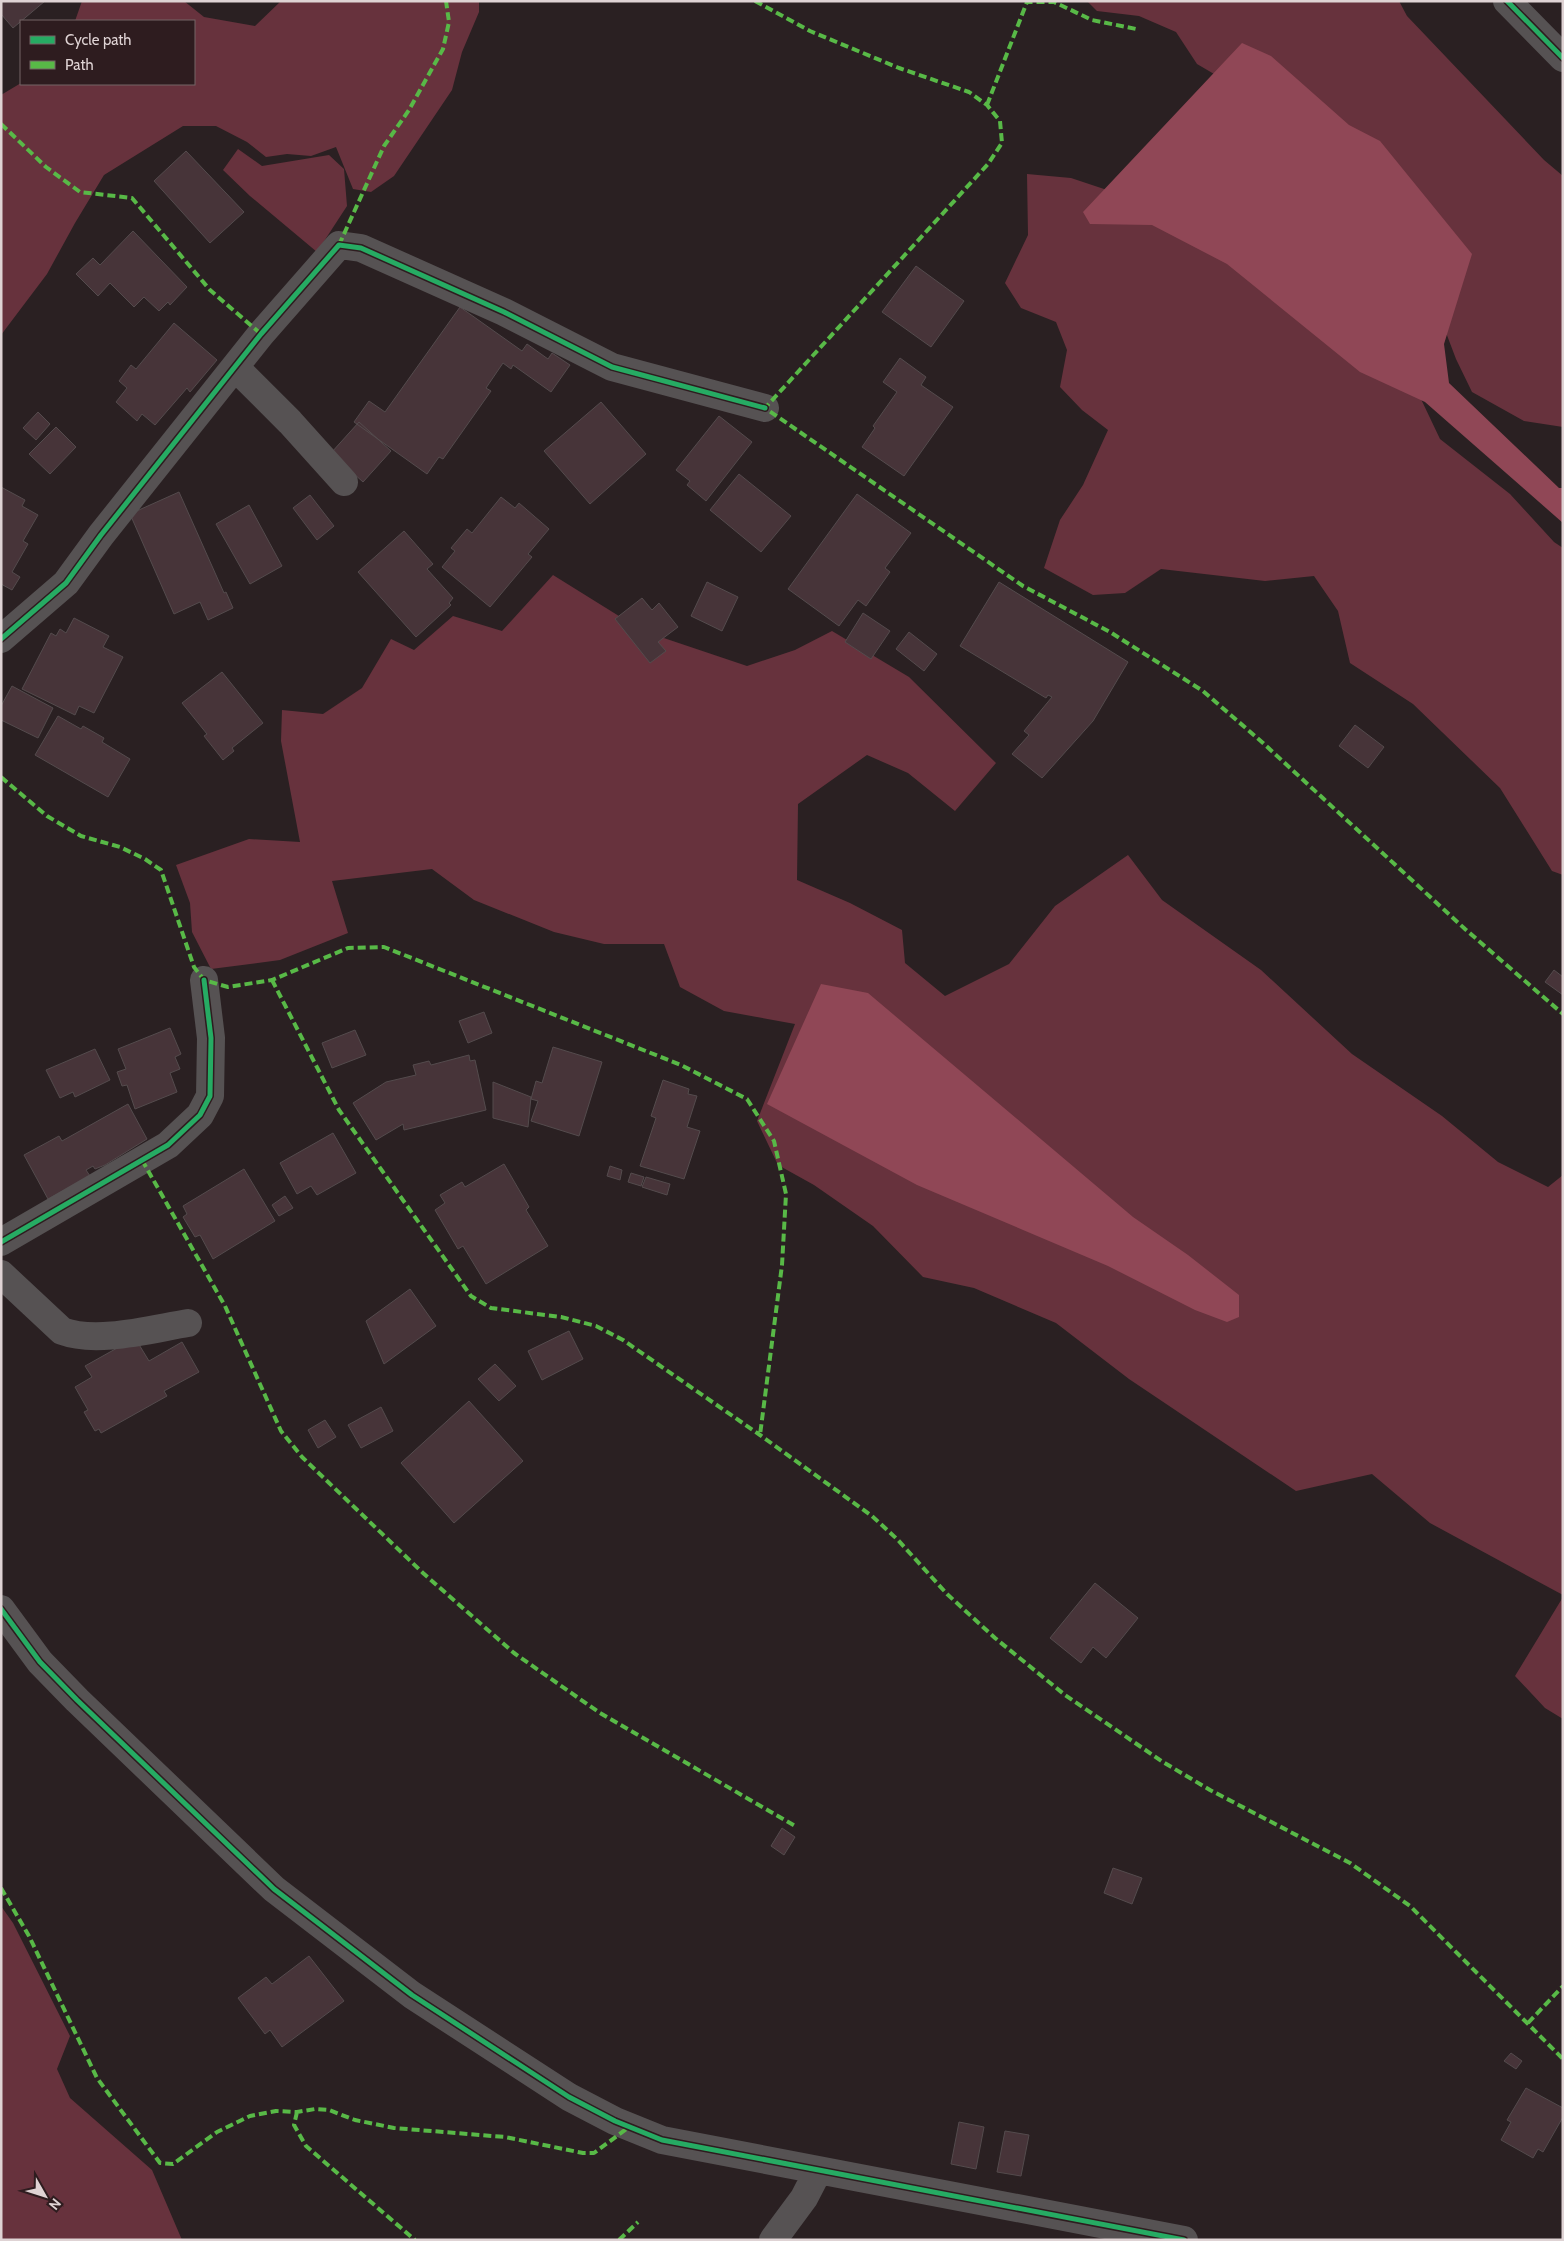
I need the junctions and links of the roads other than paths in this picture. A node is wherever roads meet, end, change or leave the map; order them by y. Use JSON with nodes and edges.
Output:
{"nodes":[{"id":1,"x":1507,"y":1,"type":"edge"},
{"id":2,"x":1563,"y":58,"type":"edge"},
{"id":3,"x":236,"y":368,"type":"junction"},
{"id":4,"x":765,"y":408,"type":"dead end"},
{"id":5,"x":344,"y":482,"type":"dead end"},
{"id":6,"x":1,"y":639,"type":"edge"},
{"id":7,"x":204,"y":980,"type":"dead end"},
{"id":8,"x":1,"y":1242,"type":"edge"},
{"id":9,"x":1,"y":1274,"type":"edge"},
{"id":10,"x":188,"y":1323,"type":"dead end"},
{"id":11,"x":1,"y":1609,"type":"edge"},
{"id":12,"x":818,"y":2171,"type":"junction"},
{"id":13,"x":773,"y":2240,"type":"edge"},
{"id":14,"x":1184,"y":2240,"type":"edge"}],
"edges":[{"from":1,"to":2,"type":"street"},
{"from":3,"to":4,"type":"street"},
{"from":3,"to":5,"type":"street"},
{"from":3,"to":6,"type":"street"},
{"from":7,"to":8,"type":"street"},
{"from":9,"to":10,"type":"street"},
{"from":11,"to":12,"type":"street"},
{"from":12,"to":13,"type":"street"},
{"from":12,"to":14,"type":"street"}]}
